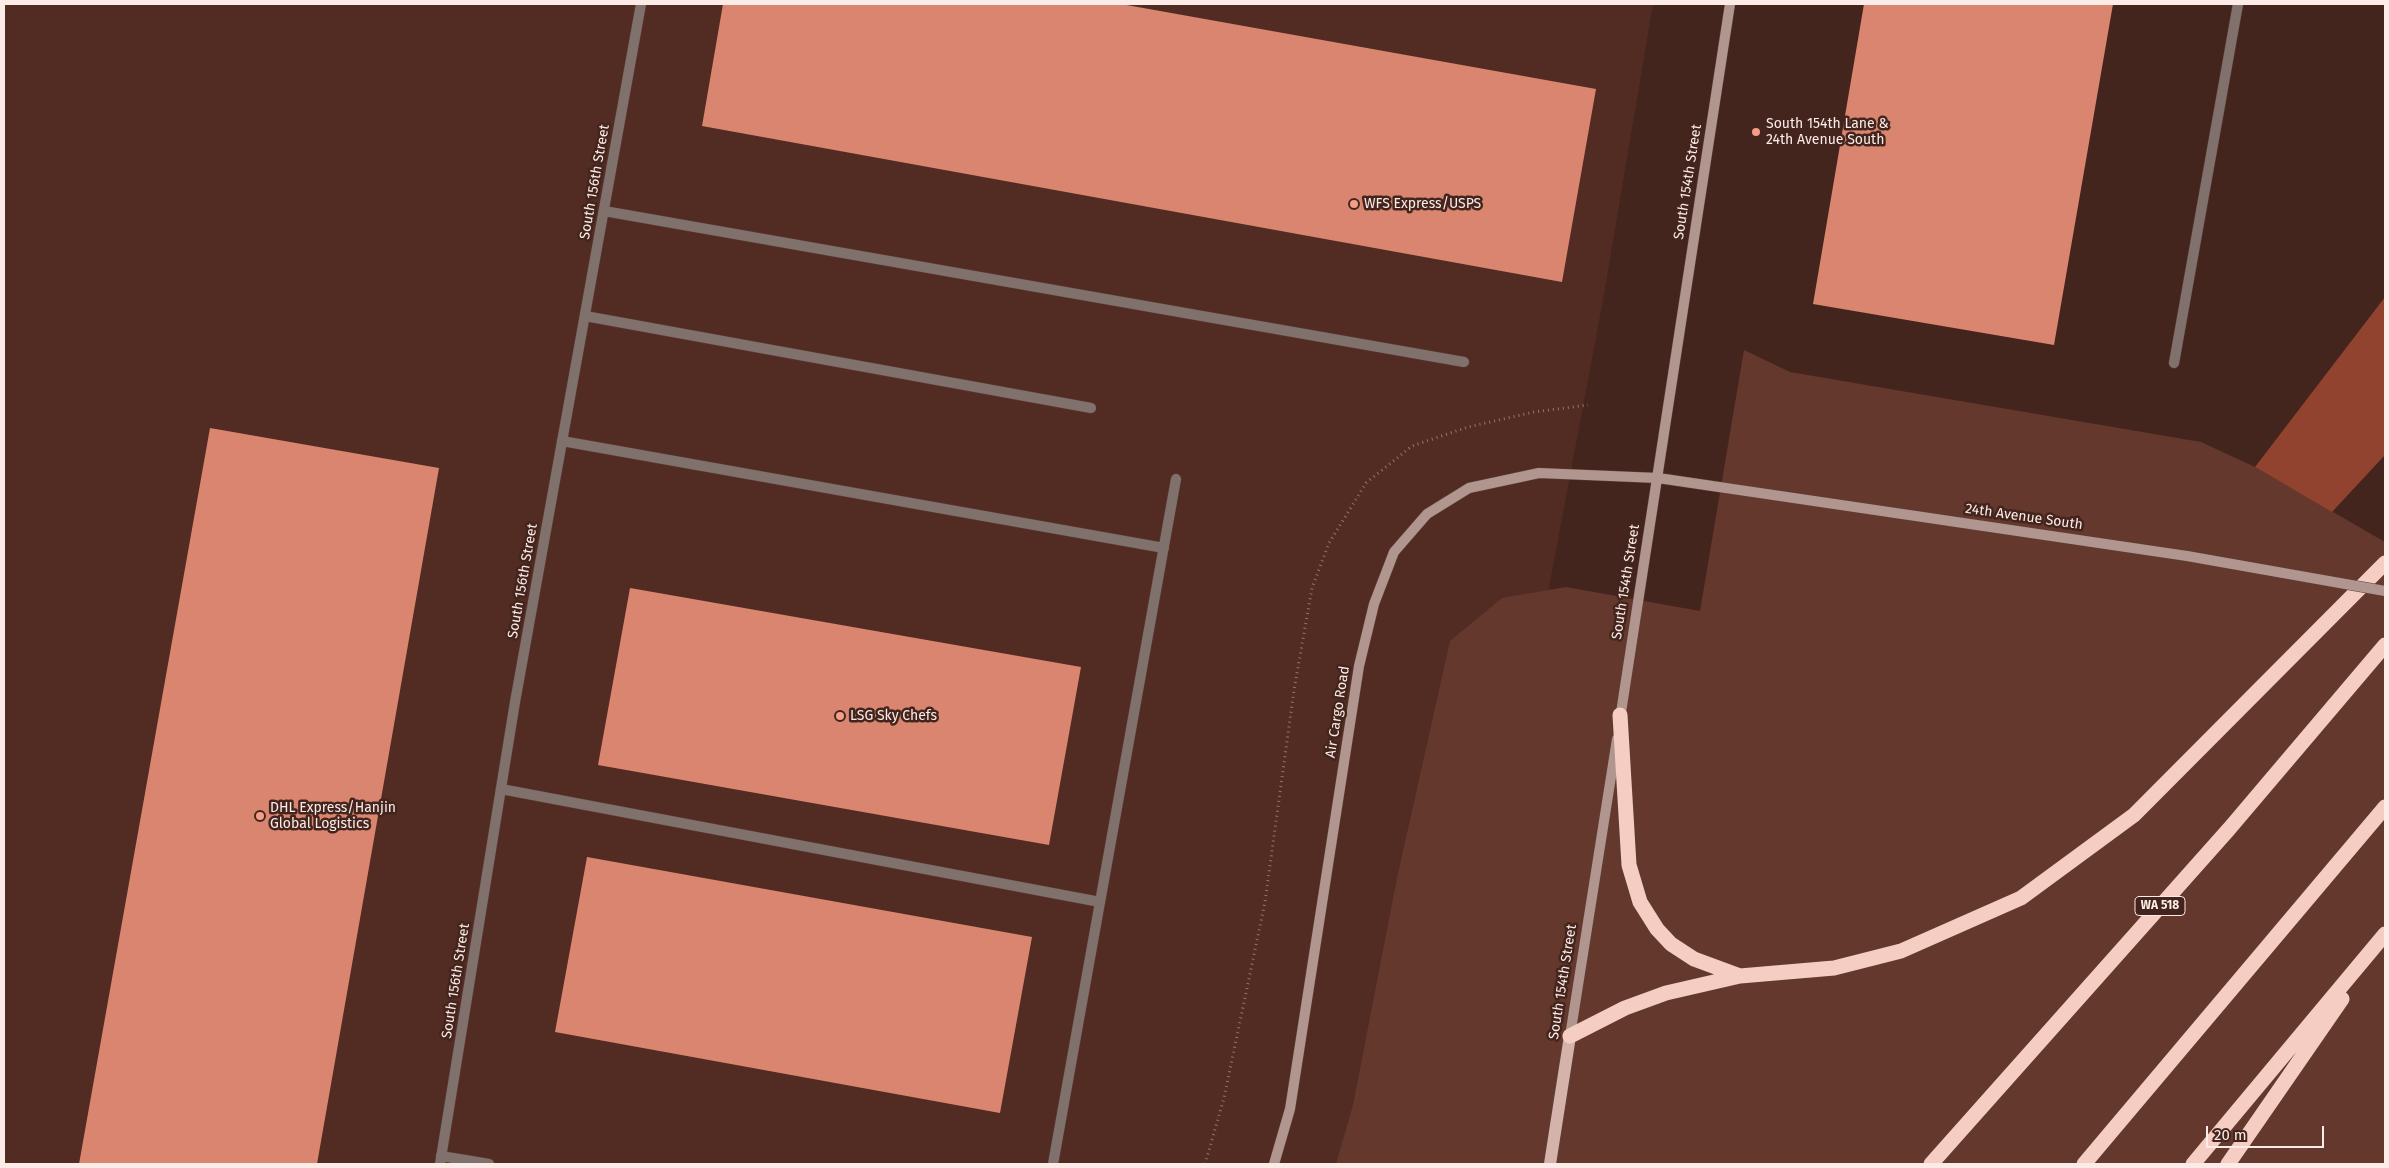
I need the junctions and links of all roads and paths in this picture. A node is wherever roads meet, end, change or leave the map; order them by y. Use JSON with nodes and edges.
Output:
{"nodes":[{"id":1,"x":641,"y":4,"type":"edge"},
{"id":2,"x":1730,"y":4,"type":"edge"},
{"id":3,"x":2238,"y":4,"type":"edge"},
{"id":4,"x":604,"y":211,"type":"junction"},
{"id":5,"x":585,"y":316,"type":"junction"},
{"id":6,"x":1464,"y":362,"type":"dead end"},
{"id":7,"x":2174,"y":363,"type":"dead end"},
{"id":8,"x":1091,"y":408,"type":"dead end"},
{"id":9,"x":562,"y":441,"type":"junction"},
{"id":10,"x":1658,"y":478,"type":"junction"},
{"id":11,"x":1176,"y":479,"type":"dead end"},
{"id":12,"x":1164,"y":548,"type":"junction"},
{"id":13,"x":2385,"y":563,"type":"edge"},
{"id":14,"x":2385,"y":591,"type":"edge"},
{"id":15,"x":2385,"y":645,"type":"edge"},
{"id":16,"x":1620,"y":715,"type":"junction"},
{"id":17,"x":501,"y":789,"type":"junction"},
{"id":18,"x":2385,"y":807,"type":"edge"},
{"id":19,"x":1100,"y":902,"type":"junction"},
{"id":20,"x":2385,"y":935,"type":"edge"},
{"id":21,"x":1740,"y":976,"type":"junction"},
{"id":22,"x":1570,"y":1036,"type":"junction"},
{"id":23,"x":440,"y":1160,"type":"edge"},
{"id":24,"x":489,"y":1164,"type":"edge"},
{"id":25,"x":1053,"y":1164,"type":"edge"},
{"id":26,"x":1274,"y":1164,"type":"edge"},
{"id":27,"x":1550,"y":1164,"type":"edge"},
{"id":28,"x":1931,"y":1164,"type":"edge"},
{"id":29,"x":2084,"y":1164,"type":"edge"},
{"id":30,"x":2193,"y":1164,"type":"edge"},
{"id":31,"x":2228,"y":1164,"type":"edge"}],
"edges":[{"from":1,"to":4,"type":"street","name":"South 156th Street"},
{"from":2,"to":10,"type":"street","name":"South 154th Street"},
{"from":3,"to":7,"type":"street"},
{"from":4,"to":5,"type":"street","name":"South 156th Street"},
{"from":4,"to":6,"type":"street"},
{"from":5,"to":8,"type":"street"},
{"from":5,"to":9,"type":"street","name":"South 156th Street"},
{"from":9,"to":12,"type":"street"},
{"from":9,"to":17,"type":"street","name":"South 156th Street"},
{"from":10,"to":14,"type":"street","name":"24th Avenue South","bridge":true},
{"from":10,"to":16,"type":"street","name":"South 154th Street"},
{"from":10,"to":26,"type":"street","name":"Air Cargo Road"},
{"from":11,"to":12,"type":"street"},
{"from":12,"to":19,"type":"street"},
{"from":13,"to":21,"type":"highway"},
{"from":15,"to":28,"type":"highway","number":"WA 518"},
{"from":16,"to":21,"type":"highway"},
{"from":16,"to":22,"type":"street","name":"South 154th Street"},
{"from":17,"to":19,"type":"street"},
{"from":17,"to":23,"type":"street","name":"South 156th Street"},
{"from":18,"to":29,"type":"highway"},
{"from":19,"to":25,"type":"street"},
{"from":20,"to":30,"type":"highway"},
{"from":20,"to":31,"type":"highway"},
{"from":21,"to":22,"type":"highway"},
{"from":22,"to":27,"type":"main road","name":"South 154th Street"},
{"from":23,"to":24,"type":"street"}]}
